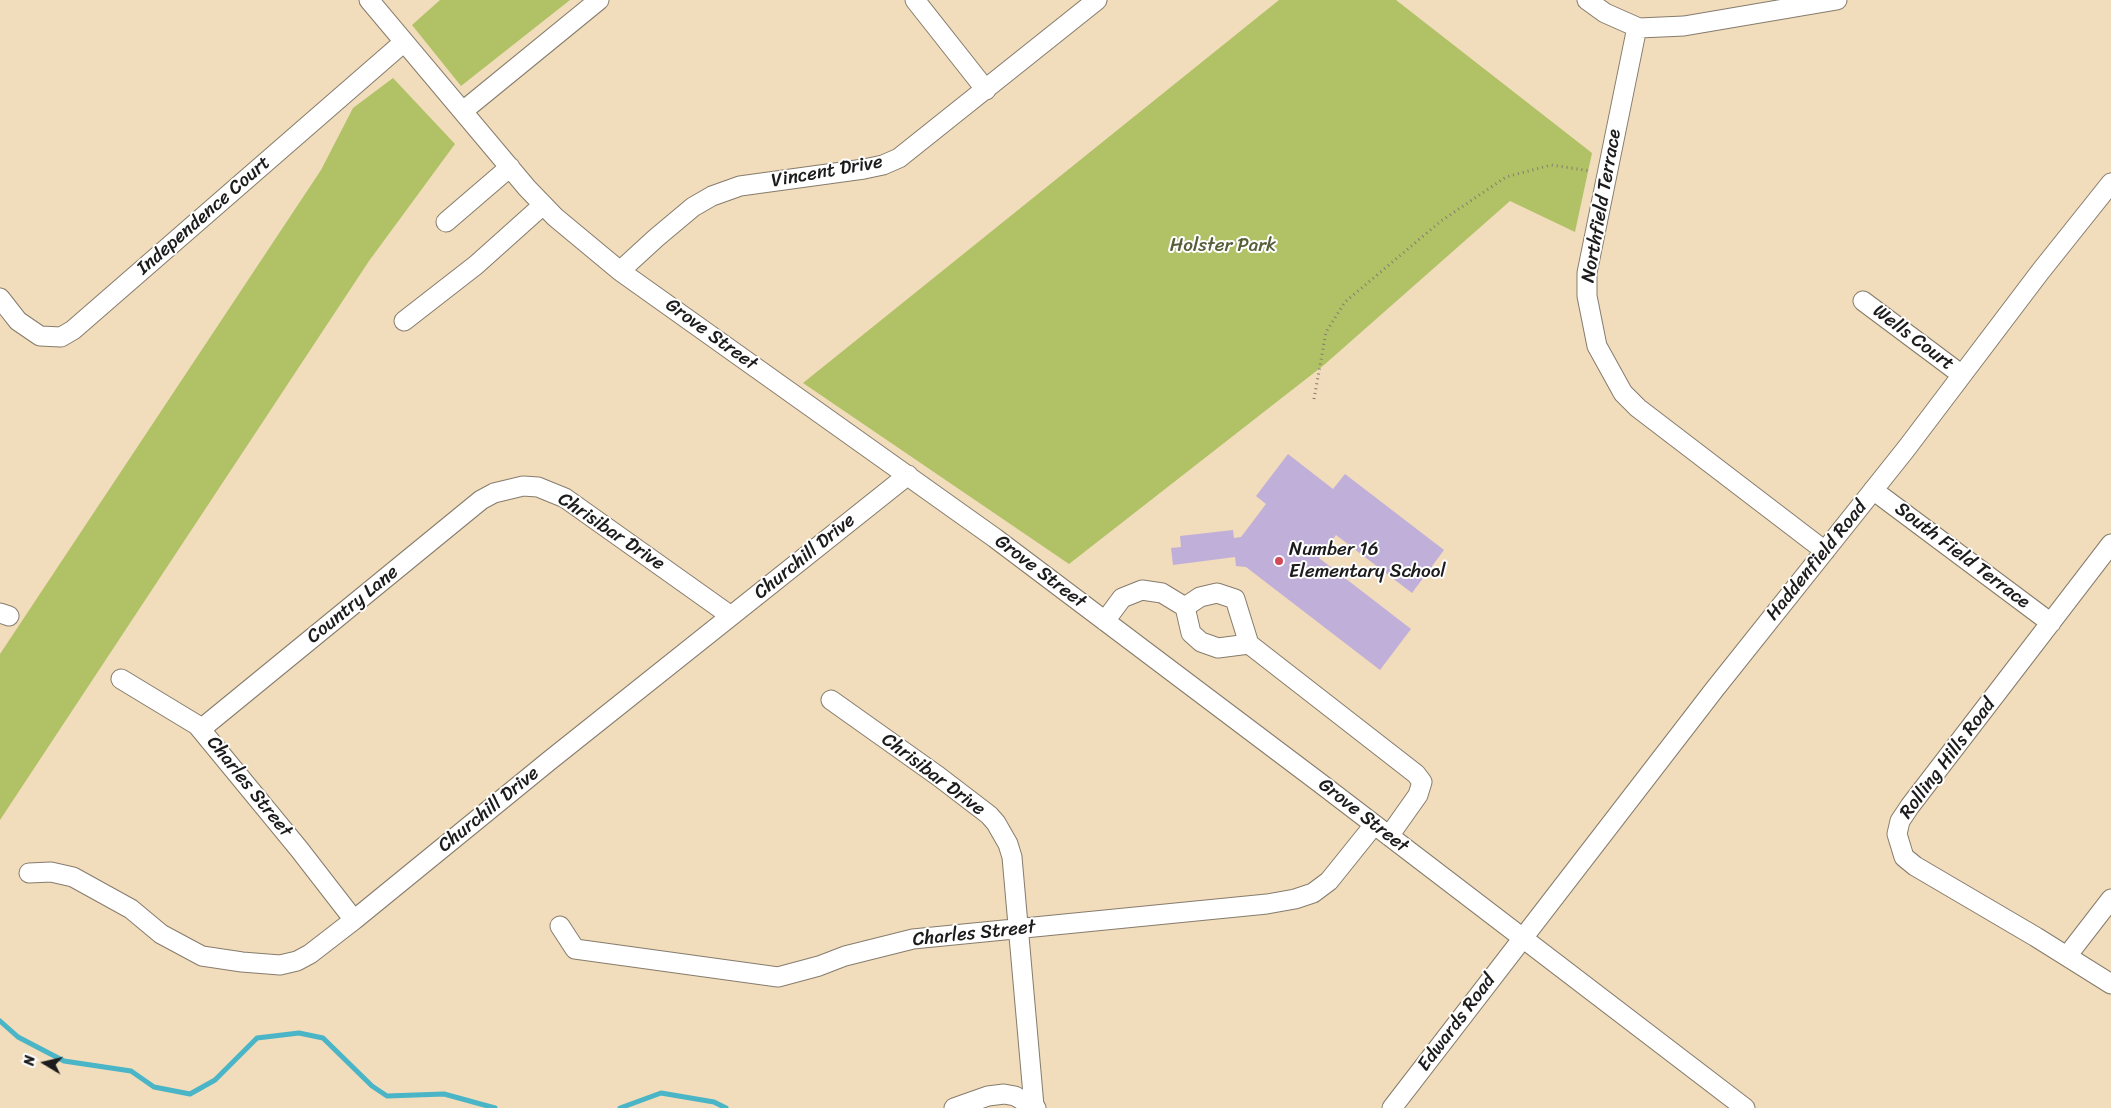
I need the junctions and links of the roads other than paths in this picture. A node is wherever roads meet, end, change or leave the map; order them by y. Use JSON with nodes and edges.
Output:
{"nodes":[{"id":1,"x":369,"y":0,"type":"edge"},
{"id":2,"x":599,"y":0,"type":"edge"},
{"id":3,"x":915,"y":0,"type":"edge"},
{"id":4,"x":1097,"y":0,"type":"edge"},
{"id":5,"x":1587,"y":0,"type":"edge"},
{"id":6,"x":1837,"y":0,"type":"edge"},
{"id":7,"x":1637,"y":27,"type":"junction"},
{"id":8,"x":404,"y":42,"type":"junction"},
{"id":9,"x":986,"y":90,"type":"junction"},
{"id":10,"x":463,"y":111,"type":"junction"},
{"id":11,"x":510,"y":167,"type":"junction"},
{"id":12,"x":2111,"y":183,"type":"edge"},
{"id":13,"x":543,"y":205,"type":"junction"},
{"id":14,"x":446,"y":222,"type":"dead end"},
{"id":15,"x":620,"y":271,"type":"junction"},
{"id":16,"x":0,"y":298,"type":"edge"},
{"id":17,"x":1863,"y":300,"type":"dead end"},
{"id":18,"x":404,"y":321,"type":"dead end"},
{"id":19,"x":1962,"y":375,"type":"junction"},
{"id":20,"x":908,"y":475,"type":"junction"},
{"id":21,"x":509,"y":489,"type":"joint"},
{"id":22,"x":1873,"y":490,"type":"junction"},
{"id":23,"x":2111,"y":544,"type":"edge"},
{"id":24,"x":1824,"y":551,"type":"junction"},
{"id":25,"x":1185,"y":607,"type":"junction"},
{"id":26,"x":731,"y":616,"type":"junction"},
{"id":27,"x":1105,"y":621,"type":"junction"},
{"id":28,"x":2051,"y":623,"type":"junction"},
{"id":29,"x":1249,"y":644,"type":"junction"},
{"id":30,"x":121,"y":679,"type":"dead end"},
{"id":31,"x":830,"y":700,"type":"dead end"},
{"id":32,"x":200,"y":729,"type":"junction"},
{"id":33,"x":1374,"y":825,"type":"junction"},
{"id":34,"x":1389,"y":836,"type":"junction"},
{"id":35,"x":29,"y":873,"type":"dead end"},
{"id":36,"x":2111,"y":899,"type":"edge"},
{"id":37,"x":354,"y":920,"type":"junction"},
{"id":38,"x":560,"y":926,"type":"dead end"},
{"id":39,"x":1018,"y":929,"type":"junction"},
{"id":40,"x":1522,"y":938,"type":"junction"},
{"id":41,"x":2067,"y":956,"type":"junction"},
{"id":42,"x":2111,"y":984,"type":"edge"},
{"id":43,"x":1035,"y":1107,"type":"edge"},
{"id":44,"x":954,"y":1108,"type":"edge"},
{"id":45,"x":1392,"y":1108,"type":"edge"},
{"id":46,"x":1746,"y":1108,"type":"edge"}],
"edges":[{"from":1,"to":8,"type":"street","name":"Grove Street"},
{"from":2,"to":10,"type":"street"},
{"from":3,"to":9,"type":"street"},
{"from":4,"to":9,"type":"street","name":"Vincent Drive"},
{"from":5,"to":7,"type":"street"},
{"from":6,"to":7,"type":"street"},
{"from":7,"to":24,"type":"street","name":"Northfield Terrace"},
{"from":8,"to":10,"type":"street","name":"Grove Street"},
{"from":8,"to":16,"type":"street","name":"Independence Court"},
{"from":9,"to":15,"type":"street","name":"Vincent Drive"},
{"from":10,"to":11,"type":"street","name":"Grove Street"},
{"from":11,"to":13,"type":"street","name":"Grove Street"},
{"from":11,"to":14,"type":"street"},
{"from":12,"to":19,"type":"street","name":"Haddenfield Road"},
{"from":13,"to":15,"type":"street","name":"Grove Street"},
{"from":13,"to":18,"type":"street"},
{"from":15,"to":20,"type":"street","name":"Grove Street"},
{"from":17,"to":19,"type":"street","name":"Wells Court"},
{"from":19,"to":22,"type":"street","name":"Haddenfield Road"},
{"from":20,"to":26,"type":"street","name":"Churchill Drive"},
{"from":20,"to":27,"type":"street","name":"Grove Street"},
{"from":21,"to":26,"type":"street","name":"Chrisibar Drive"},
{"from":21,"to":32,"type":"street","name":"Country Lane"},
{"from":22,"to":24,"type":"street","name":"Haddenfield Road"},
{"from":22,"to":28,"type":"street","name":"South Field Terrace"},
{"from":23,"to":28,"type":"street","name":"Rolling Hills Road"},
{"from":24,"to":40,"type":"street","name":"Haddenfield Road"},
{"from":25,"to":27,"type":"street"},
{"from":25,"to":29,"type":"street"},
{"from":25,"to":29,"type":"street"},
{"from":26,"to":37,"type":"street","name":"Churchill Drive"},
{"from":27,"to":33,"type":"street","name":"Grove Street"},
{"from":28,"to":41,"type":"street","name":"Rolling Hills Road"},
{"from":29,"to":34,"type":"street"},
{"from":30,"to":32,"type":"street","name":"Charles Street"},
{"from":31,"to":39,"type":"street","name":"Chrisibar Drive"},
{"from":32,"to":37,"type":"street","name":"Charles Street"},
{"from":33,"to":34,"type":"street","name":"Grove Street"},
{"from":33,"to":39,"type":"street","name":"Charles Street"},
{"from":34,"to":40,"type":"street","name":"Grove Street"},
{"from":35,"to":37,"type":"street","name":"Churchill Drive"},
{"from":36,"to":41,"type":"street"},
{"from":38,"to":39,"type":"street","name":"Charles Street"},
{"from":39,"to":43,"type":"street","name":"Chrisibar Drive"},
{"from":40,"to":45,"type":"street","name":"Edwards Road"},
{"from":40,"to":46,"type":"street","name":"Grove Street"},
{"from":41,"to":42,"type":"street","name":"Rolling Hills Road"},
{"from":43,"to":44,"type":"street"}]}
